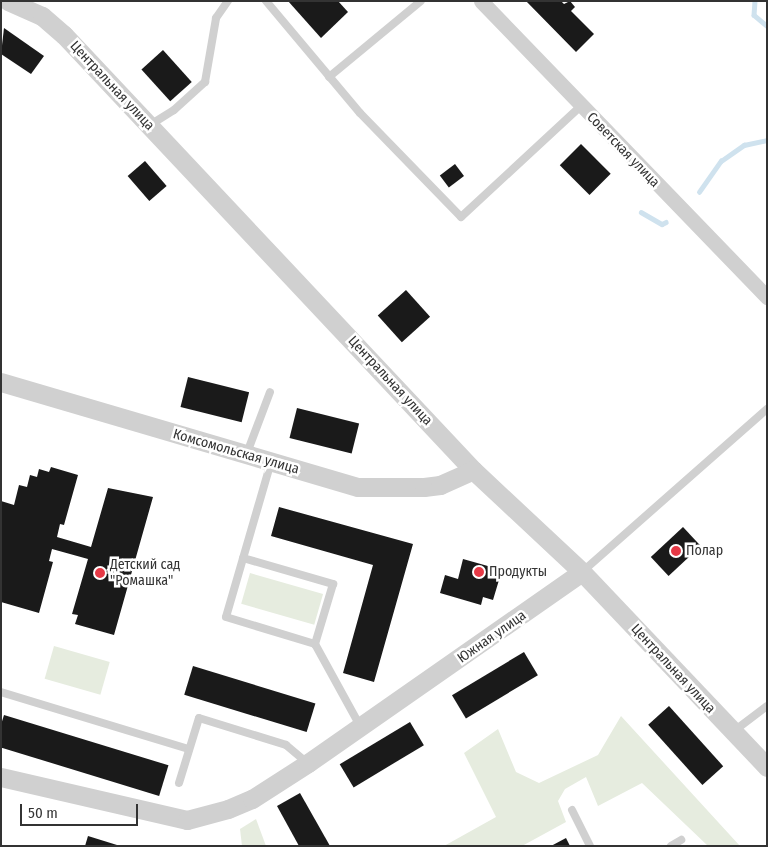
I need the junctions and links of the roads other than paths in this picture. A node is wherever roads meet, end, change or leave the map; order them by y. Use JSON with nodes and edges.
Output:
{"nodes":[{"id":1,"x":8,"y":1,"type":"edge"},
{"id":2,"x":228,"y":1,"type":"edge"},
{"id":3,"x":266,"y":1,"type":"edge"},
{"id":4,"x":421,"y":1,"type":"edge"},
{"id":5,"x":481,"y":1,"type":"edge"},
{"id":6,"x":329,"y":76,"type":"junction"},
{"id":7,"x":581,"y":106,"type":"junction"},
{"id":8,"x":149,"y":125,"type":"junction"},
{"id":9,"x":767,"y":297,"type":"edge"},
{"id":10,"x":1,"y":382,"type":"edge"},
{"id":11,"x":270,"y":392,"type":"dead end"},
{"id":12,"x":767,"y":409,"type":"edge"},
{"id":13,"x":246,"y":455,"type":"junction"},
{"id":14,"x":271,"y":462,"type":"junction"},
{"id":15,"x":473,"y":470,"type":"junction"},
{"id":16,"x":243,"y":558,"type":"junction"},
{"id":17,"x":582,"y":572,"type":"junction"},
{"id":18,"x":315,"y":644,"type":"junction"},
{"id":19,"x":1,"y":692,"type":"edge"},
{"id":20,"x":767,"y":706,"type":"edge"},
{"id":21,"x":361,"y":728,"type":"junction"},
{"id":22,"x":732,"y":732,"type":"junction"},
{"id":23,"x":189,"y":749,"type":"junction"},
{"id":24,"x":308,"y":763,"type":"junction"},
{"id":25,"x":767,"y":767,"type":"edge"},
{"id":26,"x":1,"y":777,"type":"edge"},
{"id":27,"x":179,"y":783,"type":"dead end"},
{"id":28,"x":572,"y":810,"type":"dead end"},
{"id":29,"x":681,"y":840,"type":"dead end"},
{"id":30,"x":590,"y":846,"type":"edge"},
{"id":31,"x":670,"y":846,"type":"edge"}],
"edges":[{"from":1,"to":8,"type":"street","name":"Центральная улица"},
{"from":2,"to":8,"type":"lane"},
{"from":3,"to":6,"type":"lane"},
{"from":4,"to":6,"type":"lane"},
{"from":5,"to":7,"type":"street","name":"Советская улица"},
{"from":6,"to":7,"type":"lane"},
{"from":7,"to":9,"type":"street","name":"Советская улица"},
{"from":8,"to":15,"type":"street","name":"Центральная улица"},
{"from":10,"to":13,"type":"street","name":"Комсомольская улица"},
{"from":11,"to":13,"type":"lane"},
{"from":12,"to":17,"type":"lane","name":"Южная улица"},
{"from":13,"to":14,"type":"street","name":"Комсомольская улица"},
{"from":14,"to":15,"type":"street","name":"Комсомольская улица"},
{"from":14,"to":16,"type":"lane"},
{"from":15,"to":17,"type":"street","name":"Центральная улица"},
{"from":16,"to":18,"type":"lane"},
{"from":16,"to":18,"type":"lane"},
{"from":17,"to":21,"type":"street","name":"Южная улица"},
{"from":17,"to":22,"type":"street","name":"Центральная улица"},
{"from":18,"to":21,"type":"lane"},
{"from":19,"to":23,"type":"lane"},
{"from":20,"to":22,"type":"lane"},
{"from":21,"to":24,"type":"street","name":"Южная улица"},
{"from":22,"to":25,"type":"street","name":"Центральная улица"},
{"from":23,"to":24,"type":"lane"},
{"from":23,"to":27,"type":"lane"},
{"from":24,"to":26,"type":"street","name":"Южная улица"},
{"from":28,"to":30,"type":"lane"},
{"from":29,"to":31,"type":"lane"}]}
